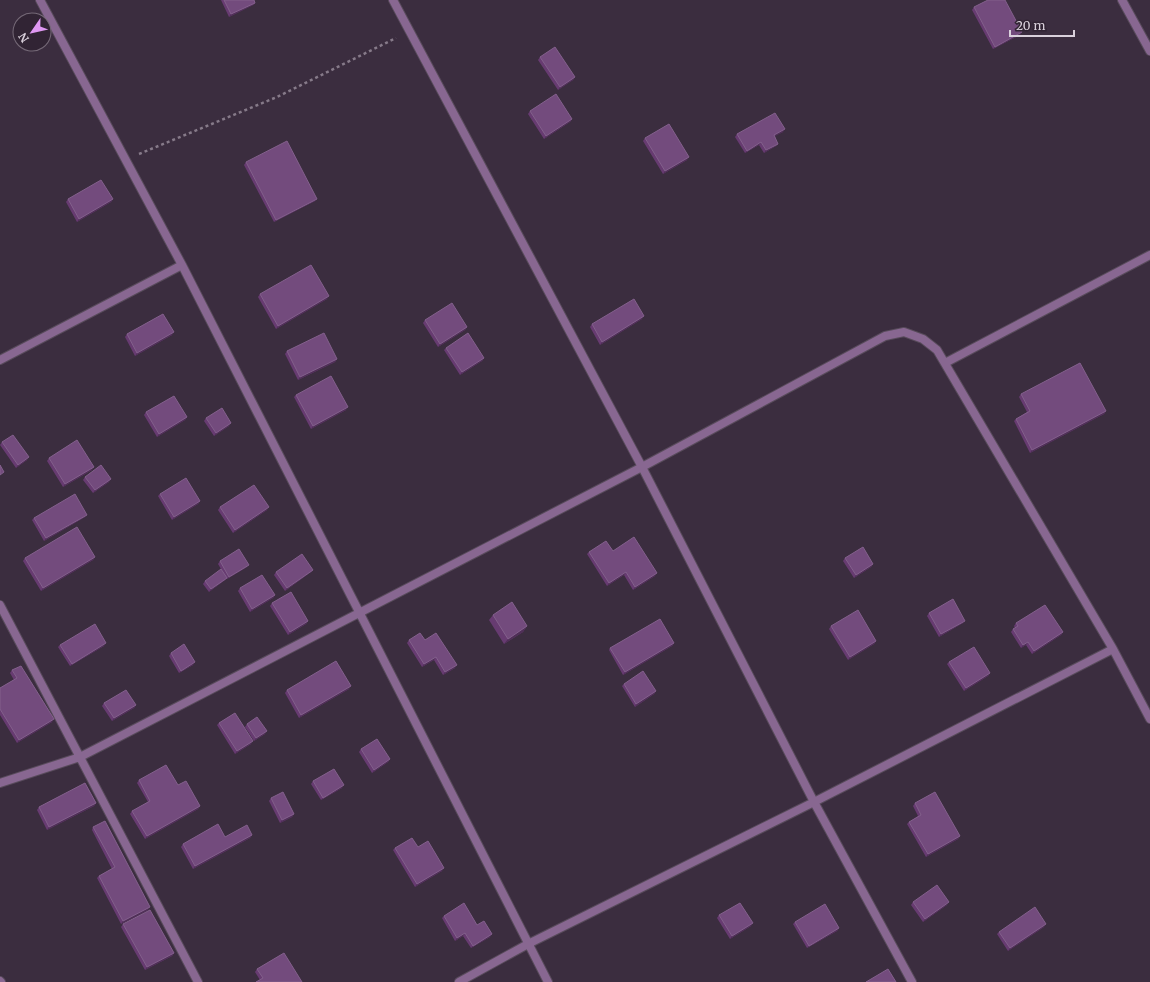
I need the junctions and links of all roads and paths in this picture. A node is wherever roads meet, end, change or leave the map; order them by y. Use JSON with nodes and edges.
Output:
{"nodes":[{"id":1,"x":40,"y":0,"type":"edge"},
{"id":2,"x":393,"y":0,"type":"edge"},
{"id":3,"x":1122,"y":0,"type":"edge"},
{"id":4,"x":409,"y":31,"type":"junction"},
{"id":5,"x":1150,"y":51,"type":"edge"},
{"id":6,"x":125,"y":160,"type":"junction"},
{"id":7,"x":1150,"y":255,"type":"edge"},
{"id":8,"x":182,"y":265,"type":"junction"},
{"id":9,"x":0,"y":360,"type":"edge"},
{"id":10,"x":945,"y":363,"type":"junction"},
{"id":11,"x":642,"y":467,"type":"junction"},
{"id":12,"x":0,"y":605,"type":"edge"},
{"id":13,"x":359,"y":613,"type":"junction"},
{"id":14,"x":1113,"y":649,"type":"junction"},
{"id":15,"x":1150,"y":719,"type":"edge"},
{"id":16,"x":80,"y":757,"type":"junction"},
{"id":17,"x":0,"y":783,"type":"edge"},
{"id":18,"x":814,"y":802,"type":"junction"},
{"id":19,"x":528,"y":944,"type":"junction"},
{"id":20,"x":198,"y":982,"type":"edge"},
{"id":21,"x":459,"y":982,"type":"edge"},
{"id":22,"x":548,"y":982,"type":"edge"},
{"id":23,"x":912,"y":982,"type":"edge"}],
"edges":[{"from":1,"to":6,"type":"street"},
{"from":2,"to":4,"type":"street"},
{"from":3,"to":5,"type":"street"},
{"from":4,"to":6,"type":"path"},
{"from":4,"to":11,"type":"street"},
{"from":6,"to":8,"type":"street"},
{"from":7,"to":10,"type":"street"},
{"from":8,"to":9,"type":"street"},
{"from":8,"to":13,"type":"street"},
{"from":10,"to":11,"type":"street"},
{"from":10,"to":14,"type":"street"},
{"from":11,"to":13,"type":"street"},
{"from":11,"to":18,"type":"street"},
{"from":12,"to":16,"type":"street"},
{"from":13,"to":16,"type":"street"},
{"from":13,"to":19,"type":"street"},
{"from":14,"to":15,"type":"street"},
{"from":14,"to":18,"type":"street"},
{"from":16,"to":17,"type":"street"},
{"from":16,"to":20,"type":"street"},
{"from":18,"to":19,"type":"street"},
{"from":18,"to":23,"type":"street"},
{"from":19,"to":21,"type":"street"},
{"from":19,"to":22,"type":"street"}]}
